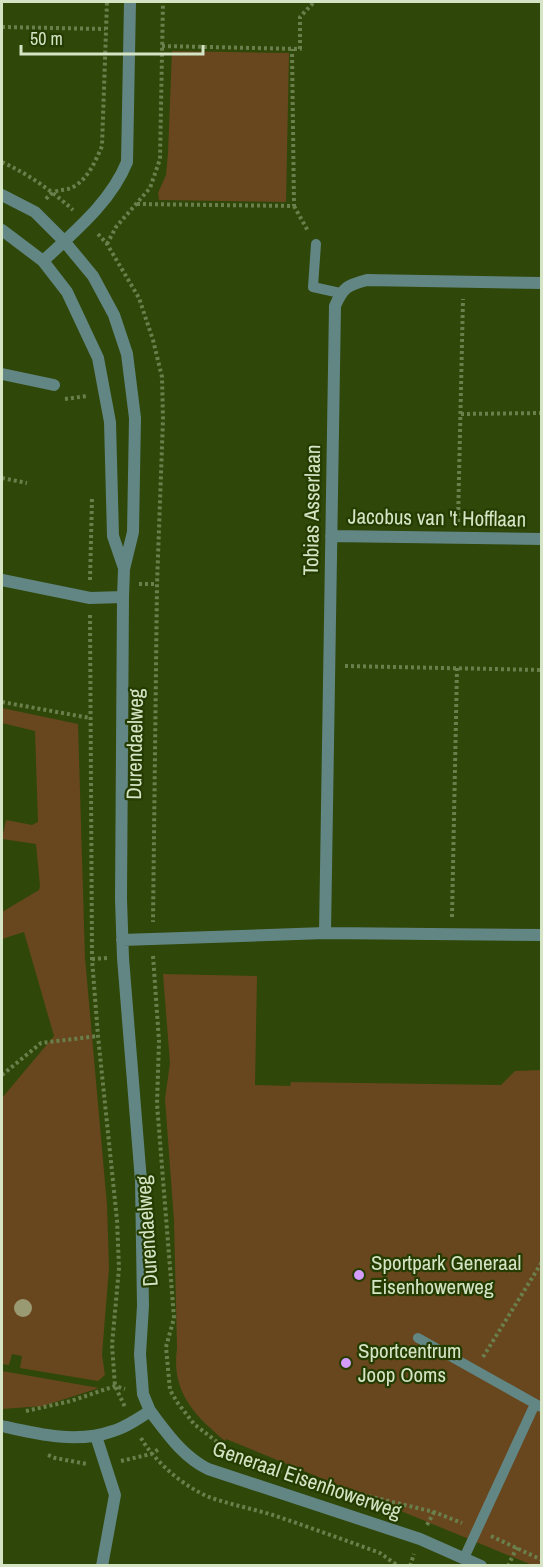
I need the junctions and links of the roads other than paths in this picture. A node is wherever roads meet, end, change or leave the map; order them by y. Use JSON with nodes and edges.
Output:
{"nodes":[{"id":1,"x":130,"y":2,"type":"edge"},
{"id":2,"x":2,"y":195,"type":"edge"},
{"id":3,"x":2,"y":230,"type":"edge"},
{"id":4,"x":64,"y":241,"type":"junction"},
{"id":5,"x":316,"y":244,"type":"road end"},
{"id":6,"x":43,"y":261,"type":"junction"},
{"id":7,"x":542,"y":283,"type":"edge"},
{"id":8,"x":340,"y":293,"type":"junction"},
{"id":9,"x":2,"y":374,"type":"edge"},
{"id":10,"x":54,"y":385,"type":"dead end"},
{"id":11,"x":332,"y":537,"type":"junction"},
{"id":12,"x":542,"y":539,"type":"edge"},
{"id":13,"x":124,"y":569,"type":"junction"},
{"id":14,"x":2,"y":580,"type":"edge"},
{"id":15,"x":123,"y":597,"type":"junction"},
{"id":16,"x":325,"y":933,"type":"junction"},
{"id":17,"x":542,"y":936,"type":"edge"},
{"id":18,"x":122,"y":940,"type":"junction"},
{"id":19,"x":418,"y":1338,"type":"dead end"},
{"id":20,"x":538,"y":1406,"type":"edge"},
{"id":21,"x":150,"y":1411,"type":"junction"},
{"id":22,"x":2,"y":1426,"type":"edge"},
{"id":23,"x":96,"y":1436,"type":"junction"},
{"id":24,"x":462,"y":1562,"type":"edge"},
{"id":25,"x":102,"y":1566,"type":"edge"},
{"id":26,"x":481,"y":1566,"type":"edge"}],
"edges":[{"from":1,"to":4,"type":"street"},
{"from":2,"to":4,"type":"street","name":"Durendaelweg"},
{"from":3,"to":6,"type":"street","name":"Durendaelweg"},
{"from":4,"to":6,"type":"street"},
{"from":4,"to":13,"type":"street","name":"Durendaelweg"},
{"from":5,"to":8,"type":"lane"},
{"from":6,"to":13,"type":"street","name":"Durendaelweg"},
{"from":7,"to":8,"type":"street"},
{"from":8,"to":11,"type":"street","name":"Tobias Asserlaan"},
{"from":9,"to":10,"type":"street"},
{"from":11,"to":12,"type":"street","name":"Jacobus van 't Hofflaan"},
{"from":11,"to":16,"type":"street","name":"Tobias Asserlaan"},
{"from":13,"to":15,"type":"street","name":"Durendaelweg"},
{"from":14,"to":15,"type":"street"},
{"from":15,"to":18,"type":"street","name":"Durendaelweg"},
{"from":16,"to":17,"type":"street"},
{"from":16,"to":18,"type":"street"},
{"from":18,"to":21,"type":"street","name":"Durendaelweg"},
{"from":19,"to":20,"type":"lane"},
{"from":20,"to":24,"type":"lane"},
{"from":21,"to":23,"type":"street"},
{"from":21,"to":24,"type":"street","name":"Generaal Eisenhowerweg"},
{"from":22,"to":23,"type":"street"},
{"from":23,"to":25,"type":"street"},
{"from":24,"to":26,"type":"street","name":"Generaal Eisenhowerweg"}]}
